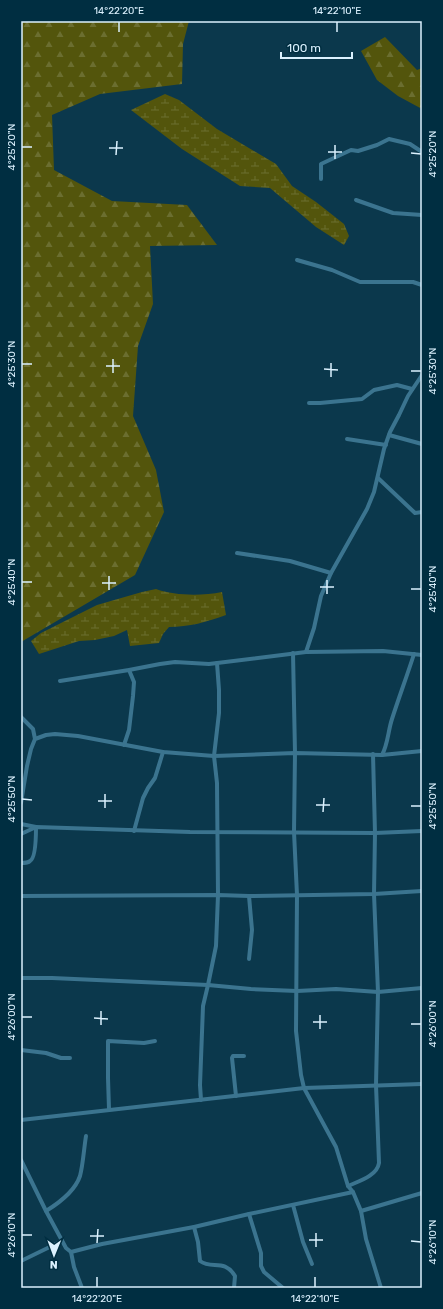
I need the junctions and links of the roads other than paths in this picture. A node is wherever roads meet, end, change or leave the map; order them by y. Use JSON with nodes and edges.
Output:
{"nodes":[{"id":1,"x":422,"y":152,"type":"edge"},
{"id":2,"x":321,"y":179,"type":"dead end"},
{"id":3,"x":356,"y":200,"type":"dead end"},
{"id":4,"x":422,"y":215,"type":"edge"},
{"id":5,"x":297,"y":260,"type":"dead end"},
{"id":6,"x":422,"y":285,"type":"edge"},
{"id":7,"x":422,"y":375,"type":"edge"},
{"id":8,"x":412,"y":389,"type":"junction"},
{"id":9,"x":309,"y":403,"type":"dead end"},
{"id":10,"x":389,"y":435,"type":"junction"},
{"id":11,"x":347,"y":439,"type":"dead end"},
{"id":12,"x":422,"y":444,"type":"edge"},
{"id":13,"x":386,"y":445,"type":"junction"},
{"id":14,"x":378,"y":478,"type":"junction"},
{"id":15,"x":422,"y":512,"type":"edge"},
{"id":16,"x":237,"y":553,"type":"dead end"},
{"id":17,"x":331,"y":573,"type":"junction"},
{"id":18,"x":306,"y":652,"type":"junction"},
{"id":19,"x":293,"y":654,"type":"junction"},
{"id":20,"x":414,"y":654,"type":"junction"},
{"id":21,"x":422,"y":655,"type":"edge"},
{"id":22,"x":217,"y":663,"type":"junction"},
{"id":23,"x":129,"y":670,"type":"junction"},
{"id":24,"x":60,"y":681,"type":"dead end"},
{"id":25,"x":21,"y":717,"type":"edge"},
{"id":26,"x":35,"y":739,"type":"junction"},
{"id":27,"x":124,"y":745,"type":"junction"},
{"id":28,"x":422,"y":751,"type":"edge"},
{"id":29,"x":163,"y":752,"type":"junction"},
{"id":30,"x":294,"y":753,"type":"junction"},
{"id":31,"x":373,"y":754,"type":"junction"},
{"id":32,"x":382,"y":755,"type":"junction"},
{"id":33,"x":214,"y":756,"type":"junction"},
{"id":34,"x":21,"y":803,"type":"edge"},
{"id":35,"x":21,"y":824,"type":"edge"},
{"id":36,"x":36,"y":827,"type":"junction"},
{"id":37,"x":134,"y":831,"type":"junction"},
{"id":38,"x":422,"y":831,"type":"edge"},
{"id":39,"x":218,"y":832,"type":"junction"},
{"id":40,"x":294,"y":832,"type":"junction"},
{"id":41,"x":375,"y":833,"type":"junction"},
{"id":42,"x":21,"y":834,"type":"edge"},
{"id":43,"x":21,"y":863,"type":"edge"},
{"id":44,"x":422,"y":891,"type":"edge"},
{"id":45,"x":374,"y":894,"type":"junction"},
{"id":46,"x":218,"y":895,"type":"junction"},
{"id":47,"x":297,"y":895,"type":"junction"},
{"id":48,"x":21,"y":896,"type":"edge"},
{"id":49,"x":249,"y":896,"type":"junction"},
{"id":50,"x":249,"y":959,"type":"dead end"},
{"id":51,"x":21,"y":978,"type":"edge"},
{"id":52,"x":208,"y":985,"type":"junction"},
{"id":53,"x":422,"y":988,"type":"edge"},
{"id":54,"x":297,"y":991,"type":"junction"},
{"id":55,"x":378,"y":992,"type":"junction"},
{"id":56,"x":155,"y":1041,"type":"dead end"},
{"id":57,"x":21,"y":1050,"type":"edge"},
{"id":58,"x":244,"y":1056,"type":"dead end"},
{"id":59,"x":70,"y":1058,"type":"dead end"},
{"id":60,"x":422,"y":1084,"type":"edge"},
{"id":61,"x":376,"y":1085,"type":"junction"},
{"id":62,"x":304,"y":1088,"type":"junction"},
{"id":63,"x":236,"y":1096,"type":"junction"},
{"id":64,"x":201,"y":1100,"type":"junction"},
{"id":65,"x":109,"y":1109,"type":"junction"},
{"id":66,"x":21,"y":1120,"type":"edge"},
{"id":67,"x":86,"y":1136,"type":"dead end"},
{"id":68,"x":21,"y":1160,"type":"edge"},
{"id":69,"x":348,"y":1186,"type":"junction"},
{"id":70,"x":352,"y":1192,"type":"junction"},
{"id":71,"x":422,"y":1193,"type":"edge"},
{"id":72,"x":293,"y":1205,"type":"junction"},
{"id":73,"x":46,"y":1211,"type":"junction"},
{"id":74,"x":361,"y":1211,"type":"junction"},
{"id":75,"x":249,"y":1214,"type":"junction"},
{"id":76,"x":194,"y":1227,"type":"junction"},
{"id":77,"x":62,"y":1241,"type":"junction"},
{"id":78,"x":56,"y":1245,"type":"junction"},
{"id":79,"x":66,"y":1248,"type":"junction"},
{"id":80,"x":71,"y":1252,"type":"junction"},
{"id":81,"x":21,"y":1261,"type":"edge"},
{"id":82,"x":312,"y":1264,"type":"dead end"},
{"id":83,"x":82,"y":1288,"type":"edge"},
{"id":84,"x":234,"y":1288,"type":"edge"},
{"id":85,"x":283,"y":1288,"type":"edge"},
{"id":86,"x":381,"y":1288,"type":"edge"}],
"edges":[{"from":1,"to":2,"type":"street"},
{"from":3,"to":4,"type":"street"},
{"from":5,"to":6,"type":"street"},
{"from":7,"to":8,"type":"street"},
{"from":8,"to":9,"type":"street"},
{"from":8,"to":10,"type":"street"},
{"from":10,"to":12,"type":"street"},
{"from":10,"to":13,"type":"street"},
{"from":11,"to":13,"type":"street"},
{"from":13,"to":14,"type":"street"},
{"from":14,"to":15,"type":"street"},
{"from":14,"to":17,"type":"street"},
{"from":16,"to":17,"type":"street"},
{"from":17,"to":18,"type":"street"},
{"from":18,"to":19,"type":"street"},
{"from":18,"to":20,"type":"street"},
{"from":19,"to":22,"type":"street"},
{"from":19,"to":30,"type":"street"},
{"from":20,"to":21,"type":"street"},
{"from":20,"to":32,"type":"street"},
{"from":22,"to":23,"type":"street"},
{"from":22,"to":33,"type":"street"},
{"from":23,"to":24,"type":"street"},
{"from":23,"to":27,"type":"street"},
{"from":25,"to":26,"type":"street"},
{"from":26,"to":27,"type":"street"},
{"from":26,"to":34,"type":"street"},
{"from":27,"to":29,"type":"street"},
{"from":28,"to":32,"type":"street"},
{"from":29,"to":33,"type":"street"},
{"from":29,"to":37,"type":"street"},
{"from":30,"to":31,"type":"street"},
{"from":30,"to":33,"type":"street"},
{"from":30,"to":40,"type":"street"},
{"from":31,"to":32,"type":"street"},
{"from":31,"to":41,"type":"street"},
{"from":33,"to":39,"type":"street"},
{"from":35,"to":36,"type":"street"},
{"from":36,"to":37,"type":"street"},
{"from":36,"to":42,"type":"street"},
{"from":36,"to":43,"type":"street"},
{"from":37,"to":39,"type":"street"},
{"from":38,"to":41,"type":"street"},
{"from":39,"to":40,"type":"street"},
{"from":39,"to":46,"type":"street"},
{"from":40,"to":41,"type":"street"},
{"from":40,"to":47,"type":"street"},
{"from":41,"to":45,"type":"street"},
{"from":44,"to":45,"type":"street"},
{"from":45,"to":47,"type":"street"},
{"from":45,"to":55,"type":"street"},
{"from":46,"to":48,"type":"street"},
{"from":46,"to":49,"type":"street"},
{"from":46,"to":52,"type":"street"},
{"from":47,"to":49,"type":"street"},
{"from":47,"to":54,"type":"street"},
{"from":49,"to":50,"type":"street"},
{"from":51,"to":52,"type":"street"},
{"from":52,"to":54,"type":"street"},
{"from":52,"to":64,"type":"street"},
{"from":53,"to":55,"type":"street"},
{"from":54,"to":55,"type":"street"},
{"from":54,"to":62,"type":"street"},
{"from":55,"to":61,"type":"street"},
{"from":56,"to":65,"type":"street"},
{"from":57,"to":59,"type":"street"},
{"from":58,"to":63,"type":"street"},
{"from":60,"to":61,"type":"street"},
{"from":61,"to":62,"type":"street"},
{"from":61,"to":69,"type":"street"},
{"from":62,"to":63,"type":"street"},
{"from":62,"to":69,"type":"street"},
{"from":63,"to":64,"type":"street"},
{"from":64,"to":65,"type":"street"},
{"from":65,"to":66,"type":"street"},
{"from":67,"to":73,"type":"street"},
{"from":68,"to":73,"type":"street"},
{"from":69,"to":70,"type":"street"},
{"from":70,"to":72,"type":"street"},
{"from":70,"to":74,"type":"street"},
{"from":71,"to":74,"type":"street"},
{"from":72,"to":75,"type":"street"},
{"from":72,"to":82,"type":"street"},
{"from":73,"to":77,"type":"street"},
{"from":74,"to":86,"type":"street"},
{"from":75,"to":76,"type":"street"},
{"from":75,"to":85,"type":"street"},
{"from":76,"to":80,"type":"street"},
{"from":76,"to":84,"type":"street"},
{"from":77,"to":78,"type":"street"},
{"from":77,"to":79,"type":"street"},
{"from":78,"to":79,"type":"street"},
{"from":78,"to":81,"type":"street"},
{"from":79,"to":80,"type":"street"},
{"from":80,"to":83,"type":"street"}]}
